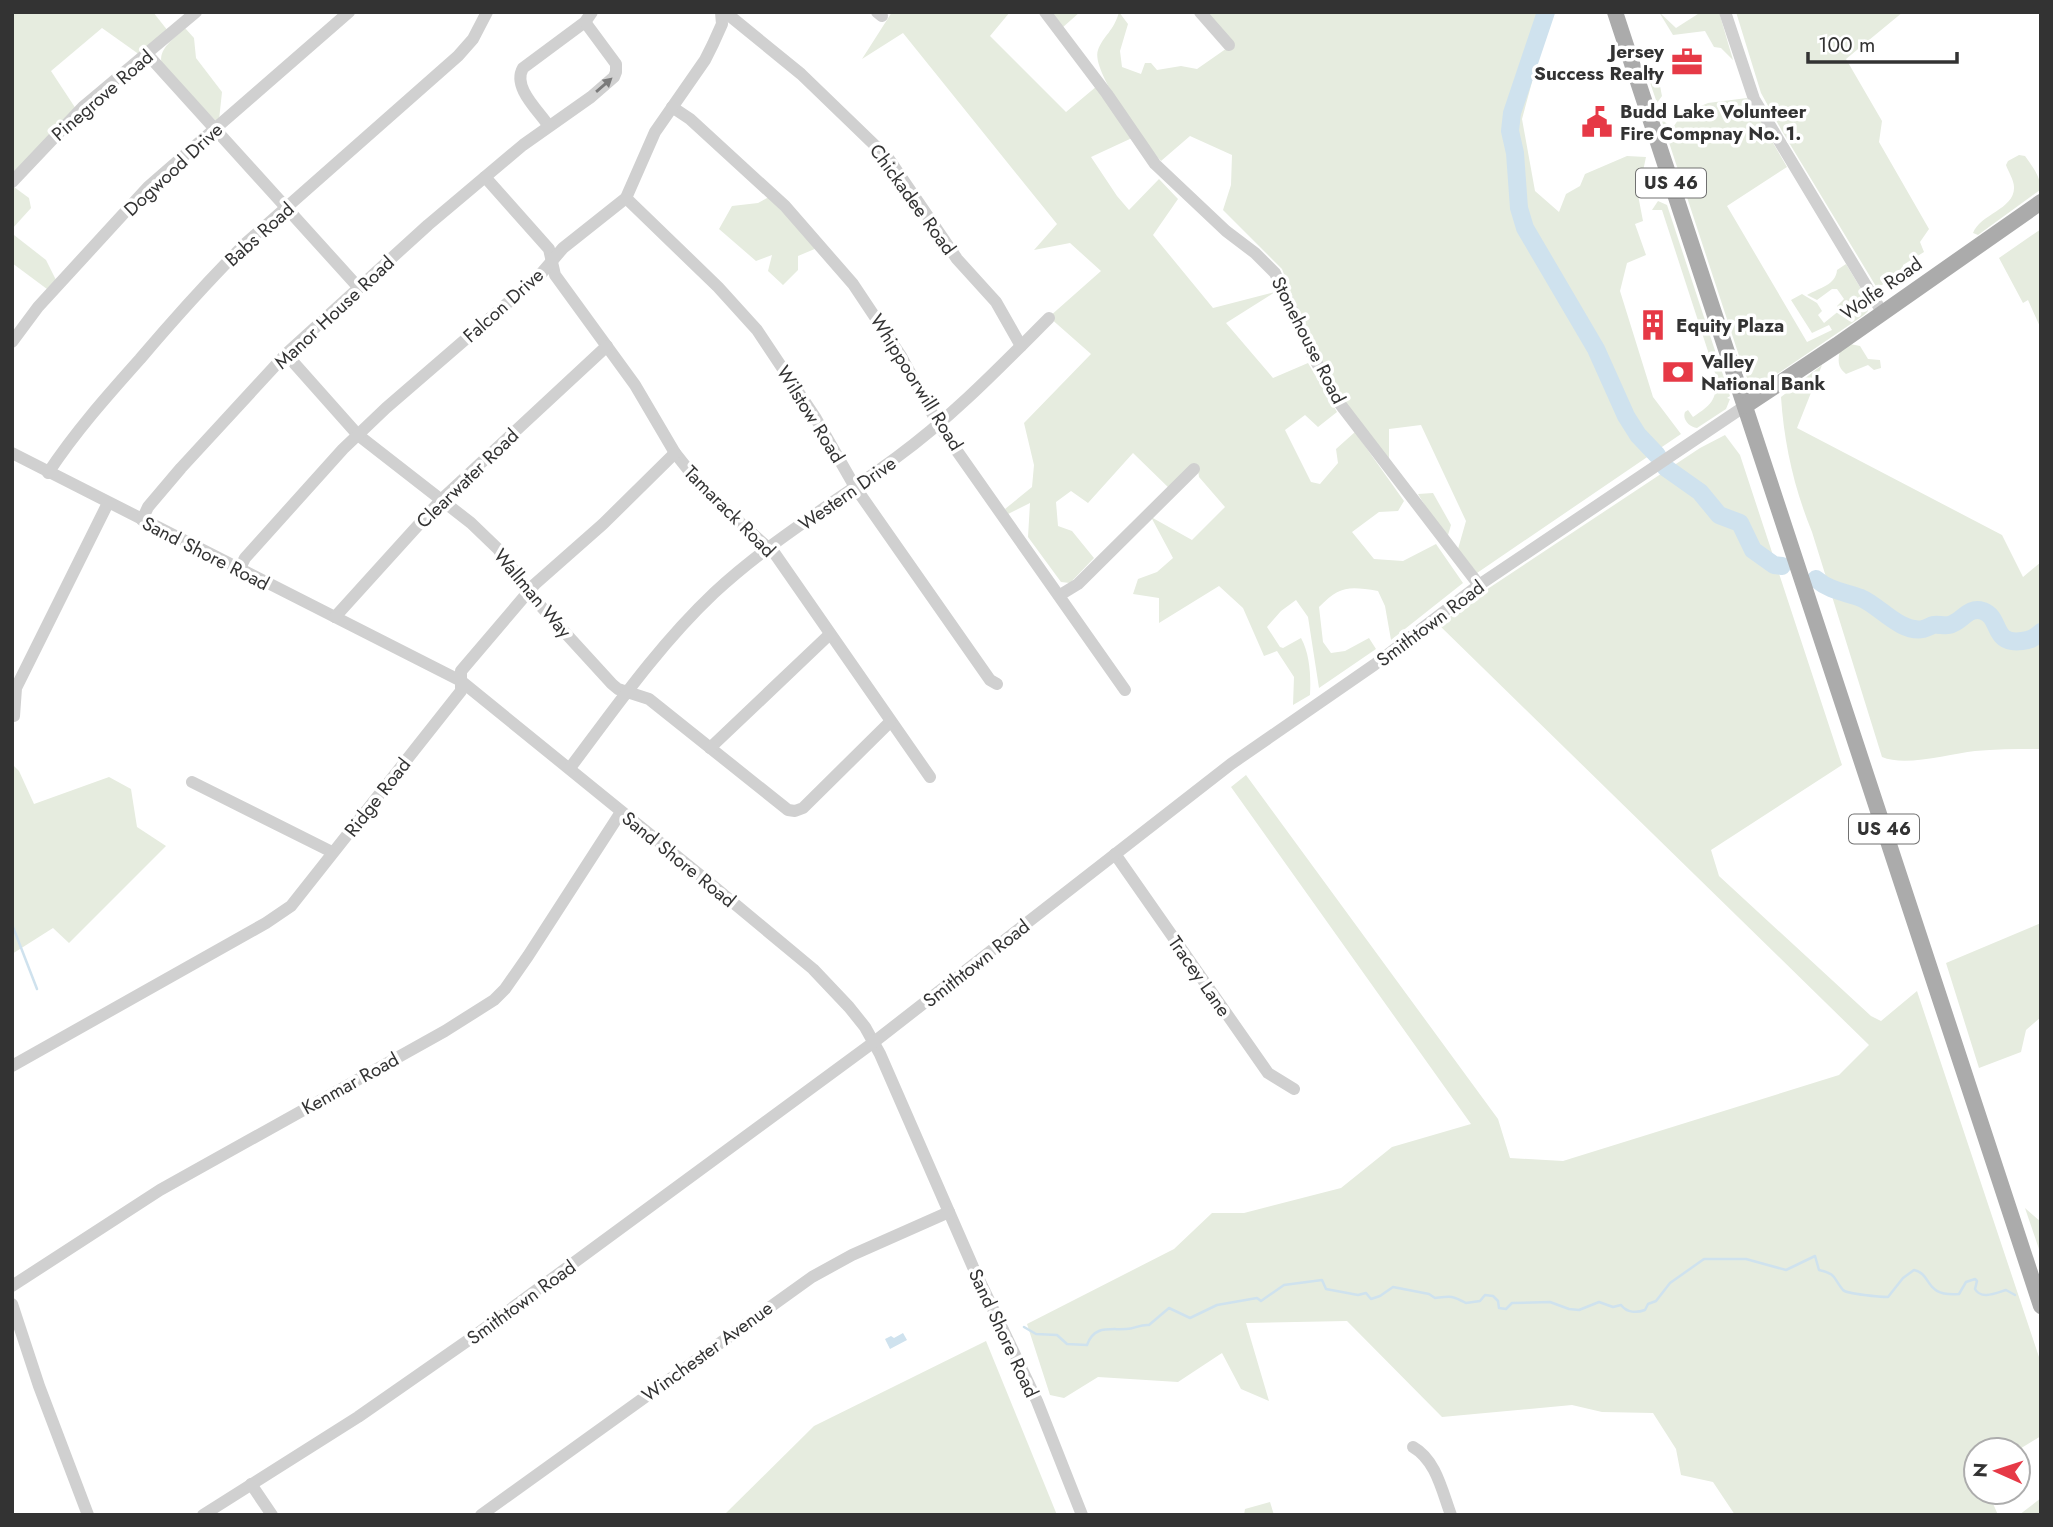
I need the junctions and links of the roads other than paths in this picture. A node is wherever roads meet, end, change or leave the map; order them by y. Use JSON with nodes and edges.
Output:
{"nodes":[{"id":1,"x":196,"y":12,"type":"edge"},
{"id":2,"x":349,"y":12,"type":"edge"},
{"id":3,"x":486,"y":12,"type":"edge"},
{"id":4,"x":723,"y":12,"type":"edge"},
{"id":5,"x":1045,"y":12,"type":"edge"},
{"id":6,"x":1200,"y":12,"type":"edge"},
{"id":7,"x":1615,"y":12,"type":"edge"},
{"id":8,"x":1725,"y":12,"type":"edge"},
{"id":9,"x":589,"y":17,"type":"edge"},
{"id":10,"x":1228,"y":46,"type":"dead end"},
{"id":11,"x":148,"y":55,"type":"junction"},
{"id":12,"x":672,"y":107,"type":"junction"},
{"id":13,"x":548,"y":125,"type":"junction"},
{"id":14,"x":214,"y":129,"type":"junction"},
{"id":15,"x":485,"y":177,"type":"junction"},
{"id":16,"x":12,"y":182,"type":"edge"},
{"id":17,"x":626,"y":198,"type":"junction"},
{"id":18,"x":2041,"y":202,"type":"edge"},
{"id":19,"x":287,"y":209,"type":"junction"},
{"id":20,"x":552,"y":261,"type":"junction"},
{"id":21,"x":359,"y":288,"type":"junction"},
{"id":22,"x":1882,"y":312,"type":"junction"},
{"id":23,"x":1049,"y":318,"type":"dead end"},
{"id":24,"x":12,"y":342,"type":"edge"},
{"id":25,"x":607,"y":346,"type":"junction"},
{"id":26,"x":1021,"y":346,"type":"junction"},
{"id":27,"x":286,"y":354,"type":"junction"},
{"id":28,"x":1745,"y":406,"type":"junction"},
{"id":29,"x":938,"y":424,"type":"junction"},
{"id":30,"x":358,"y":435,"type":"junction"},
{"id":31,"x":12,"y":453,"type":"edge"},
{"id":32,"x":675,"y":453,"type":"junction"},
{"id":33,"x":1194,"y":469,"type":"dead end"},
{"id":34,"x":48,"y":473,"type":"junction"},
{"id":35,"x":855,"y":487,"type":"junction"},
{"id":36,"x":441,"y":500,"type":"junction"},
{"id":37,"x":108,"y":503,"type":"junction"},
{"id":38,"x":142,"y":520,"type":"junction"},
{"id":39,"x":769,"y":547,"type":"junction"},
{"id":40,"x":239,"y":570,"type":"junction"},
{"id":41,"x":1479,"y":586,"type":"junction"},
{"id":42,"x":529,"y":592,"type":"junction"},
{"id":43,"x":1060,"y":595,"type":"junction"},
{"id":44,"x":335,"y":617,"type":"junction"},
{"id":45,"x":830,"y":635,"type":"junction"},
{"id":46,"x":461,"y":681,"type":"junction"},
{"id":47,"x":997,"y":684,"type":"dead end"},
{"id":48,"x":1125,"y":690,"type":"dead end"},
{"id":49,"x":628,"y":691,"type":"junction"},
{"id":50,"x":13,"y":716,"type":"edge"},
{"id":51,"x":890,"y":722,"type":"junction"},
{"id":52,"x":710,"y":748,"type":"junction"},
{"id":53,"x":570,"y":768,"type":"junction"},
{"id":54,"x":930,"y":777,"type":"dead end"},
{"id":55,"x":192,"y":782,"type":"dead end"},
{"id":56,"x":621,"y":812,"type":"junction"},
{"id":57,"x":332,"y":852,"type":"junction"},
{"id":58,"x":1115,"y":854,"type":"junction"},
{"id":59,"x":874,"y":1042,"type":"junction"},
{"id":60,"x":12,"y":1066,"type":"edge"},
{"id":61,"x":1294,"y":1089,"type":"dead end"},
{"id":62,"x":949,"y":1212,"type":"junction"},
{"id":63,"x":12,"y":1286,"type":"edge"},
{"id":64,"x":12,"y":1304,"type":"edge"},
{"id":65,"x":2041,"y":1306,"type":"edge"},
{"id":66,"x":1413,"y":1447,"type":"dead end"},
{"id":67,"x":251,"y":1484,"type":"junction"},
{"id":68,"x":88,"y":1515,"type":"edge"},
{"id":69,"x":203,"y":1515,"type":"edge"},
{"id":70,"x":272,"y":1515,"type":"edge"},
{"id":71,"x":481,"y":1515,"type":"edge"},
{"id":72,"x":1082,"y":1515,"type":"edge"},
{"id":73,"x":1451,"y":1515,"type":"edge"}],
"edges":[{"from":1,"to":11,"type":"street","name":"Pinegrove Road"},
{"from":2,"to":14,"type":"street","name":"Dogwood Drive"},
{"from":3,"to":19,"type":"street","name":"Babs Road"},
{"from":4,"to":12,"type":"street","name":"Falcon Drive"},
{"from":4,"to":26,"type":"street","name":"Chickadee Road"},
{"from":5,"to":41,"type":"street","name":"Stonehouse Road"},
{"from":6,"to":10,"type":"street"},
{"from":7,"to":28,"type":"main road","number":"US 46"},
{"from":8,"to":22,"type":"street"},
{"from":13,"to":9,"type":"street","name":"Manor House Road","one_way":true},
{"from":9,"to":13,"type":"street","name":"Manor House Road"},
{"from":11,"to":14,"type":"street"},
{"from":11,"to":16,"type":"street","name":"Pinegrove Road"},
{"from":12,"to":17,"type":"street","name":"Falcon Drive"},
{"from":12,"to":29,"type":"street","name":"Whippoorwill Road"},
{"from":13,"to":15,"type":"street","name":"Manor House Road"},
{"from":14,"to":19,"type":"street"},
{"from":14,"to":24,"type":"street","name":"Dogwood Drive"},
{"from":15,"to":20,"type":"street","name":"Tamarack Road"},
{"from":15,"to":21,"type":"street","name":"Manor House Road"},
{"from":17,"to":20,"type":"street","name":"Falcon Drive"},
{"from":17,"to":35,"type":"street","name":"Wilstow Road"},
{"from":18,"to":22,"type":"main road","name":"Wolfe Road"},
{"from":19,"to":21,"type":"street"},
{"from":19,"to":34,"type":"street","name":"Babs Road"},
{"from":20,"to":25,"type":"street","name":"Tamarack Road"},
{"from":20,"to":30,"type":"street","name":"Falcon Drive"},
{"from":21,"to":27,"type":"street","name":"Manor House Road"},
{"from":22,"to":28,"type":"main road","name":"Wolfe Road"},
{"from":23,"to":26,"type":"street","name":"Western Drive"},
{"from":25,"to":32,"type":"street","name":"Tamarack Road"},
{"from":25,"to":36,"type":"street","name":"Clearwater Road"},
{"from":26,"to":29,"type":"street","name":"Western Drive"},
{"from":27,"to":30,"type":"street","name":"Wallman Way"},
{"from":27,"to":38,"type":"street","name":"Manor House Road"},
{"from":28,"to":41,"type":"street","name":"Smithtown Road"},
{"from":28,"to":65,"type":"main road","number":"US 46"},
{"from":29,"to":35,"type":"street","name":"Western Drive"},
{"from":29,"to":43,"type":"street","name":"Whippoorwill Road"},
{"from":30,"to":36,"type":"street","name":"Wallman Way"},
{"from":30,"to":40,"type":"street","name":"Falcon Drive"},
{"from":31,"to":34,"type":"street","name":"Sand Shore Road"},
{"from":32,"to":39,"type":"street","name":"Tamarack Road"},
{"from":32,"to":42,"type":"street","name":"Ridge Road"},
{"from":33,"to":43,"type":"street"},
{"from":34,"to":37,"type":"street","name":"Sand Shore Road"},
{"from":35,"to":39,"type":"street","name":"Western Drive"},
{"from":35,"to":47,"type":"street","name":"Wilstow Road"},
{"from":36,"to":42,"type":"street","name":"Wallman Way"},
{"from":36,"to":44,"type":"street","name":"Clearwater Road"},
{"from":37,"to":38,"type":"street","name":"Sand Shore Road"},
{"from":37,"to":50,"type":"street"},
{"from":38,"to":40,"type":"street","name":"Sand Shore Road"},
{"from":39,"to":45,"type":"street","name":"Tamarack Road"},
{"from":39,"to":49,"type":"street","name":"Western Drive"},
{"from":40,"to":44,"type":"street","name":"Sand Shore Road"},
{"from":41,"to":58,"type":"street","name":"Smithtown Road"},
{"from":42,"to":46,"type":"street","name":"Ridge Road"},
{"from":42,"to":49,"type":"street","name":"Wallman Way"},
{"from":43,"to":48,"type":"street","name":"Whippoorwill Road"},
{"from":44,"to":46,"type":"street","name":"Sand Shore Road"},
{"from":45,"to":51,"type":"street","name":"Tamarack Road"},
{"from":45,"to":52,"type":"street"},
{"from":46,"to":53,"type":"street","name":"Sand Shore Road"},
{"from":46,"to":57,"type":"street","name":"Ridge Road"},
{"from":49,"to":52,"type":"street","name":"Wallman Way"},
{"from":49,"to":53,"type":"street","name":"Western Drive"},
{"from":51,"to":52,"type":"street","name":"Wallman Way"},
{"from":51,"to":54,"type":"street","name":"Tamarack Road"},
{"from":53,"to":56,"type":"street","name":"Sand Shore Road"},
{"from":55,"to":57,"type":"street"},
{"from":56,"to":59,"type":"street","name":"Sand Shore Road"},
{"from":56,"to":63,"type":"street","name":"Kenmar Road"},
{"from":57,"to":60,"type":"street","name":"Ridge Road"},
{"from":58,"to":59,"type":"street","name":"Smithtown Road"},
{"from":58,"to":61,"type":"street","name":"Tracey Lane"},
{"from":59,"to":62,"type":"street","name":"Sand Shore Road"},
{"from":59,"to":67,"type":"street","name":"Smithtown Road"},
{"from":62,"to":71,"type":"street","name":"Winchester Avenue"},
{"from":62,"to":72,"type":"street","name":"Sand Shore Road"},
{"from":64,"to":68,"type":"street"},
{"from":66,"to":73,"type":"street"},
{"from":67,"to":69,"type":"street","name":"Smithtown Road"},
{"from":67,"to":70,"type":"street"}]}
